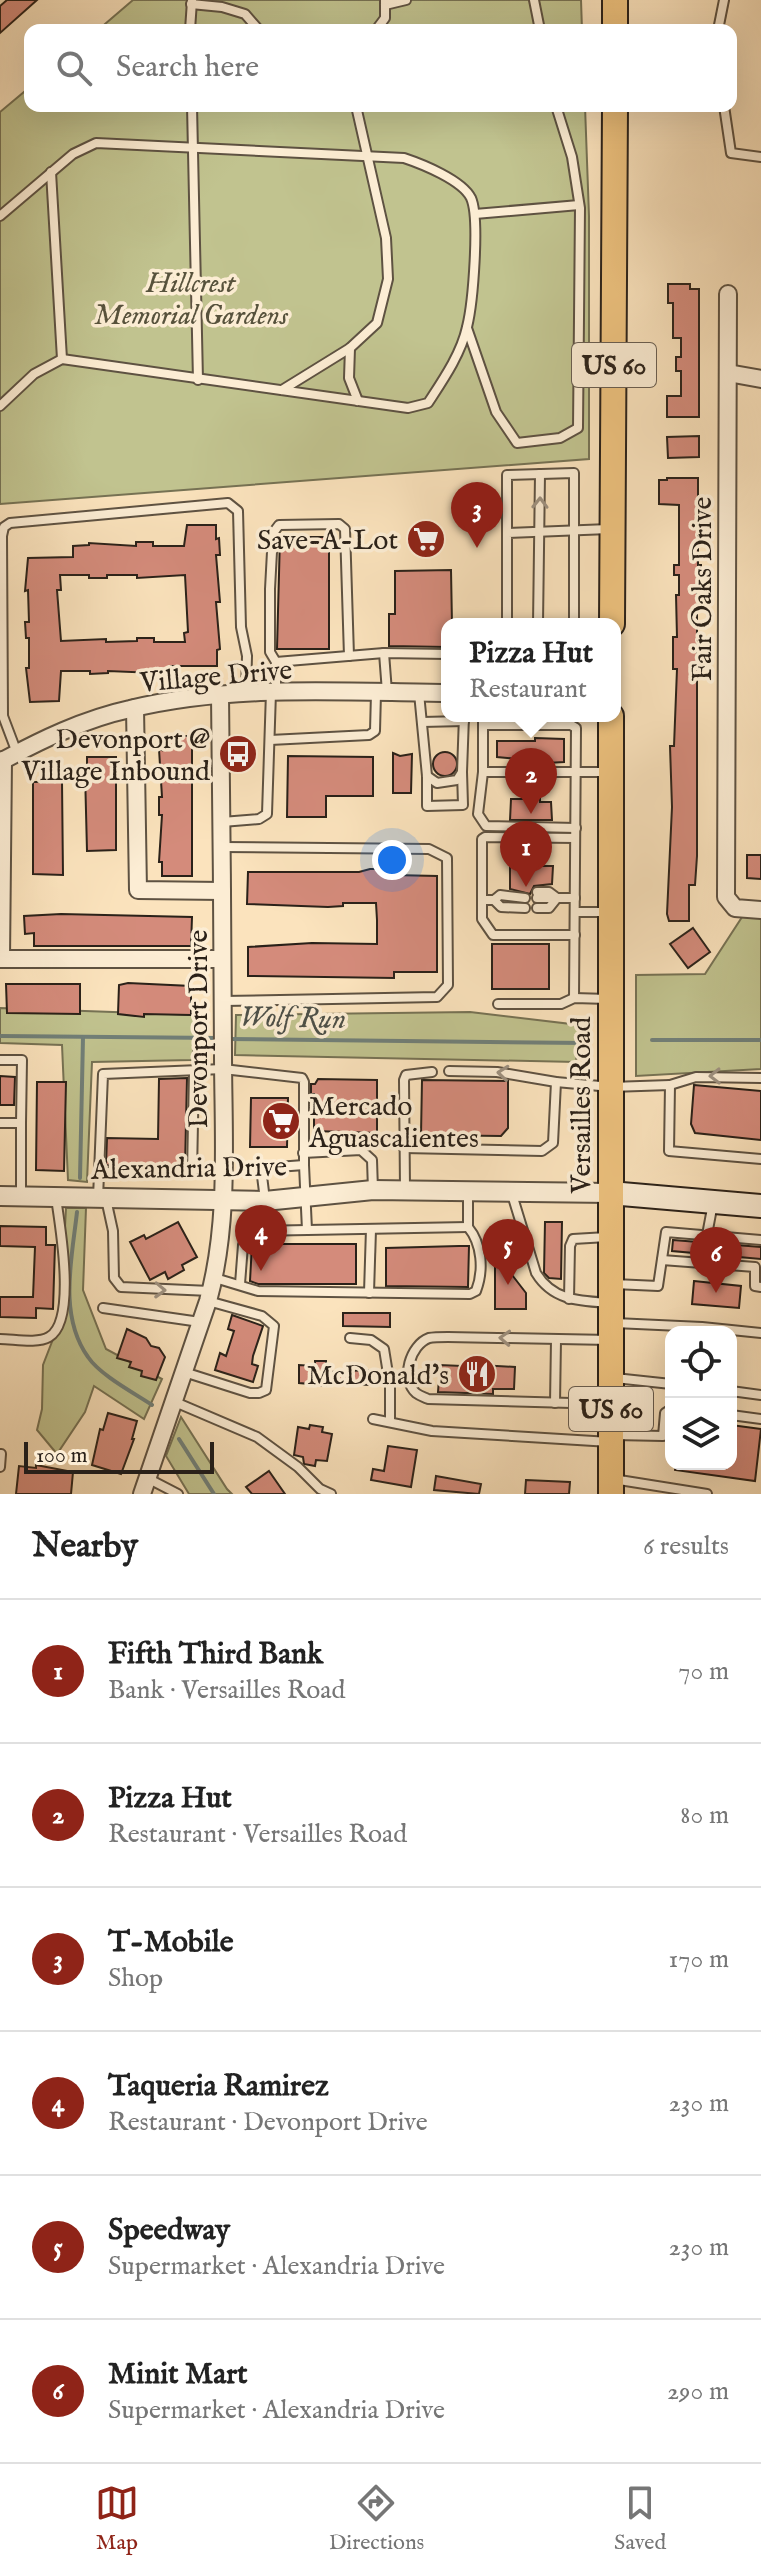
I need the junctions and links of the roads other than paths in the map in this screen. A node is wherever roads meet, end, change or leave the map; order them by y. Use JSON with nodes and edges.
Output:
{"nodes":[{"id":1,"x":406,"y":0,"type":"edge"},
{"id":2,"x":534,"y":0,"type":"edge"},
{"id":3,"x":615,"y":0,"type":"edge"},
{"id":4,"x":724,"y":0,"type":"edge"},
{"id":5,"x":192,"y":2,"type":"edge"},
{"id":6,"x":385,"y":3,"type":"edge"},
{"id":7,"x":190,"y":24,"type":"edge"},
{"id":8,"x":254,"y":24,"type":"edge"},
{"id":9,"x":380,"y":24,"type":"edge"},
{"id":10,"x":539,"y":24,"type":"edge"},
{"id":11,"x":615,"y":24,"type":"edge"},
{"id":12,"x":719,"y":24,"type":"edge"},
{"id":13,"x":192,"y":112,"type":"edge"},
{"id":14,"x":357,"y":112,"type":"edge"},
{"id":15,"x":558,"y":112,"type":"edge"},
{"id":16,"x":615,"y":112,"type":"edge"},
{"id":17,"x":725,"y":112,"type":"edge"},
{"id":18,"x":193,"y":150,"type":"junction"},
{"id":19,"x":367,"y":154,"type":"junction"},
{"id":20,"x":761,"y":157,"type":"edge"},
{"id":21,"x":51,"y":172,"type":"junction"},
{"id":22,"x":579,"y":205,"type":"junction"},
{"id":23,"x":475,"y":214,"type":"junction"},
{"id":24,"x":0,"y":216,"type":"edge"},
{"id":25,"x":728,"y":294,"type":"dead end"},
{"id":26,"x":467,"y":328,"type":"junction"},
{"id":27,"x":350,"y":348,"type":"junction"},
{"id":28,"x":62,"y":359,"type":"junction"},
{"id":29,"x":728,"y":373,"type":"junction"},
{"id":30,"x":761,"y":379,"type":"edge"},
{"id":31,"x":198,"y":380,"type":"junction"},
{"id":32,"x":282,"y":390,"type":"junction"},
{"id":33,"x":358,"y":401,"type":"junction"},
{"id":34,"x":0,"y":406,"type":"edge"},
{"id":35,"x":540,"y":474,"type":"junction"},
{"id":36,"x":614,"y":529,"type":"junction"},
{"id":37,"x":574,"y":531,"type":"junction"},
{"id":38,"x":539,"y":532,"type":"junction"},
{"id":39,"x":507,"y":533,"type":"junction"},
{"id":40,"x":507,"y":618,"type":"edge"},
{"id":41,"x":538,"y":618,"type":"edge"},
{"id":42,"x":574,"y":618,"type":"edge"},
{"id":43,"x":612,"y":618,"type":"edge"},
{"id":44,"x":384,"y":653,"type":"junction"},
{"id":45,"x":441,"y":654,"type":"edge"},
{"id":46,"x":349,"y":656,"type":"junction"},
{"id":47,"x":276,"y":662,"type":"junction"},
{"id":48,"x":246,"y":692,"type":"junction"},
{"id":49,"x":274,"y":692,"type":"junction"},
{"id":50,"x":382,"y":692,"type":"junction"},
{"id":51,"x":419,"y":693,"type":"junction"},
{"id":52,"x":441,"y":693,"type":"edge"},
{"id":53,"x":220,"y":695,"type":"junction"},
{"id":54,"x":135,"y":708,"type":"junction"},
{"id":55,"x":441,"y":721,"type":"edge"},
{"id":56,"x":422,"y":722,"type":"junction"},
{"id":57,"x":464,"y":722,"type":"edge"},
{"id":58,"x":483,"y":722,"type":"edge"},
{"id":59,"x":518,"y":722,"type":"edge"},
{"id":60,"x":611,"y":722,"type":"edge"},
{"id":61,"x":270,"y":740,"type":"junction"},
{"id":62,"x":6,"y":758,"type":"edge"},
{"id":63,"x":576,"y":771,"type":"junction"},
{"id":64,"x":462,"y":772,"type":"junction"},
{"id":65,"x":483,"y":772,"type":"junction"},
{"id":66,"x":610,"y":772,"type":"junction"},
{"id":67,"x":427,"y":776,"type":"junction"},
{"id":68,"x":221,"y":822,"type":"junction"},
{"id":69,"x":576,"y":833,"type":"junction"},
{"id":70,"x":221,"y":847,"type":"junction"},
{"id":71,"x":222,"y":891,"type":"junction"},
{"id":72,"x":537,"y":895,"type":"dead end"},
{"id":73,"x":497,"y":898,"type":"junction"},
{"id":74,"x":557,"y":898,"type":"junction"},
{"id":75,"x":575,"y":898,"type":"junction"},
{"id":76,"x":482,"y":900,"type":"junction"},
{"id":77,"x":537,"y":908,"type":"dead end"},
{"id":78,"x":761,"y":910,"type":"edge"},
{"id":79,"x":575,"y":912,"type":"junction"},
{"id":80,"x":609,"y":912,"type":"junction"},
{"id":81,"x":575,"y":935,"type":"junction"},
{"id":82,"x":222,"y":959,"type":"junction"},
{"id":83,"x":574,"y":998,"type":"junction"},
{"id":84,"x":609,"y":999,"type":"junction"},
{"id":85,"x":223,"y":1001,"type":"junction"},
{"id":86,"x":498,"y":1004,"type":"dead end"},
{"id":87,"x":0,"y":1060,"type":"edge"},
{"id":88,"x":223,"y":1069,"type":"junction"},
{"id":89,"x":449,"y":1071,"type":"dead end"},
{"id":90,"x":194,"y":1072,"type":"junction"},
{"id":91,"x":432,"y":1072,"type":"dead end"},
{"id":92,"x":761,"y":1078,"type":"edge"},
{"id":93,"x":556,"y":1082,"type":"junction"},
{"id":94,"x":670,"y":1085,"type":"junction"},
{"id":95,"x":611,"y":1087,"type":"junction"},
{"id":96,"x":0,"y":1123,"type":"edge"},
{"id":97,"x":21,"y":1123,"type":"junction"},
{"id":98,"x":404,"y":1148,"type":"junction"},
{"id":99,"x":303,"y":1153,"type":"junction"},
{"id":100,"x":761,"y":1159,"type":"edge"},
{"id":101,"x":304,"y":1165,"type":"junction"},
{"id":102,"x":99,"y":1172,"type":"junction"},
{"id":103,"x":405,"y":1189,"type":"junction"},
{"id":104,"x":373,"y":1190,"type":"junction"},
{"id":105,"x":468,"y":1190,"type":"junction"},
{"id":106,"x":510,"y":1190,"type":"junction"},
{"id":107,"x":610,"y":1193,"type":"junction"},
{"id":108,"x":306,"y":1195,"type":"junction"},
{"id":109,"x":0,"y":1196,"type":"edge"},
{"id":110,"x":21,"y":1197,"type":"junction"},
{"id":111,"x":56,"y":1198,"type":"junction"},
{"id":112,"x":102,"y":1198,"type":"junction"},
{"id":113,"x":222,"y":1201,"type":"junction"},
{"id":114,"x":265,"y":1201,"type":"junction"},
{"id":115,"x":713,"y":1202,"type":"junction"},
{"id":116,"x":761,"y":1206,"type":"edge"},
{"id":117,"x":468,"y":1227,"type":"junction"},
{"id":118,"x":371,"y":1229,"type":"junction"},
{"id":119,"x":307,"y":1230,"type":"junction"},
{"id":120,"x":707,"y":1235,"type":"junction"},
{"id":121,"x":610,"y":1237,"type":"junction"},
{"id":122,"x":761,"y":1240,"type":"edge"},
{"id":123,"x":662,"y":1260,"type":"junction"},
{"id":124,"x":240,"y":1284,"type":"junction"},
{"id":125,"x":761,"y":1287,"type":"edge"},
{"id":126,"x":212,"y":1290,"type":"junction"},
{"id":127,"x":369,"y":1293,"type":"junction"},
{"id":128,"x":569,"y":1299,"type":"junction"},
{"id":129,"x":103,"y":1308,"type":"dead end"},
{"id":130,"x":610,"y":1312,"type":"junction"},
{"id":131,"x":201,"y":1323,"type":"junction"},
{"id":132,"x":761,"y":1333,"type":"edge"},
{"id":133,"x":350,"y":1338,"type":"dead end"},
{"id":134,"x":0,"y":1339,"type":"edge"},
{"id":135,"x":556,"y":1340,"type":"junction"},
{"id":136,"x":184,"y":1372,"type":"junction"},
{"id":137,"x":610,"y":1377,"type":"junction"},
{"id":138,"x":665,"y":1383,"type":"edge"},
{"id":139,"x":737,"y":1392,"type":"edge"},
{"id":140,"x":761,"y":1395,"type":"edge"},
{"id":141,"x":175,"y":1402,"type":"junction"},
{"id":142,"x":555,"y":1403,"type":"junction"},
{"id":143,"x":611,"y":1404,"type":"junction"},
{"id":144,"x":665,"y":1413,"type":"edge"},
{"id":145,"x":737,"y":1416,"type":"edge"},
{"id":146,"x":373,"y":1419,"type":"dead end"},
{"id":147,"x":761,"y":1419,"type":"edge"},
{"id":148,"x":390,"y":1422,"type":"junction"},
{"id":149,"x":611,"y":1439,"type":"junction"},
{"id":150,"x":1,"y":1454,"type":"edge"},
{"id":151,"x":0,"y":1467,"type":"edge"},
{"id":152,"x":611,"y":1486,"type":"edge"},
{"id":153,"x":146,"y":1487,"type":"edge"},
{"id":154,"x":178,"y":1494,"type":"edge"},
{"id":155,"x":331,"y":1494,"type":"edge"},
{"id":156,"x":707,"y":1494,"type":"edge"}],
"edges":[{"from":1,"to":6,"type":"lane"},
{"from":2,"to":10,"type":"lane"},
{"from":3,"to":11,"type":"main road"},
{"from":4,"to":12,"type":"lane"},
{"from":5,"to":7,"type":"lane"},
{"from":5,"to":8,"type":"lane"},
{"from":6,"to":9,"type":"lane"},
{"from":13,"to":18,"type":"lane"},
{"from":14,"to":19,"type":"lane"},
{"from":15,"to":22,"type":"lane"},
{"from":16,"to":36,"type":"main road","number":"US 60"},
{"from":17,"to":20,"type":"lane"},
{"from":18,"to":19,"type":"lane"},
{"from":18,"to":21,"type":"lane"},
{"from":18,"to":31,"type":"lane"},
{"from":19,"to":23,"type":"lane"},
{"from":19,"to":27,"type":"lane"},
{"from":21,"to":24,"type":"lane"},
{"from":21,"to":28,"type":"lane"},
{"from":22,"to":23,"type":"lane"},
{"from":22,"to":26,"type":"lane"},
{"from":23,"to":26,"type":"lane"},
{"from":25,"to":29,"type":"street","name":"Fair Oaks Drive"},
{"from":26,"to":33,"type":"lane"},
{"from":27,"to":32,"type":"lane"},
{"from":27,"to":33,"type":"lane"},
{"from":28,"to":31,"type":"lane"},
{"from":28,"to":34,"type":"lane"},
{"from":29,"to":30,"type":"street"},
{"from":29,"to":78,"type":"street","name":"Fair Oaks Drive"},
{"from":31,"to":32,"type":"lane"},
{"from":32,"to":33,"type":"lane"},
{"from":35,"to":37,"type":"lane"},
{"from":38,"to":35,"type":"lane","one_way":true},
{"from":35,"to":39,"type":"lane"},
{"from":36,"to":37,"type":"lane"},
{"from":36,"to":43,"type":"main road","number":"US 60"},
{"from":37,"to":38,"type":"lane"},
{"from":37,"to":42,"type":"lane"},
{"from":38,"to":39,"type":"lane"},
{"from":38,"to":41,"type":"lane"},
{"from":39,"to":40,"type":"lane"},
{"from":44,"to":45,"type":"lane"},
{"from":44,"to":46,"type":"lane"},
{"from":44,"to":50,"type":"lane"},
{"from":46,"to":47,"type":"lane"},
{"from":46,"to":47,"type":"lane"},
{"from":47,"to":49,"type":"lane"},
{"from":48,"to":49,"type":"street","name":"Village Drive"},
{"from":48,"to":53,"type":"street","name":"Village Drive"},
{"from":48,"to":62,"type":"lane"},
{"from":49,"to":50,"type":"street","name":"Village Drive"},
{"from":49,"to":61,"type":"lane"},
{"from":50,"to":51,"type":"street","name":"Village Drive"},
{"from":50,"to":61,"type":"lane"},
{"from":51,"to":52,"type":"street","name":"Village Drive"},
{"from":51,"to":56,"type":"lane"},
{"from":53,"to":54,"type":"street","name":"Village Drive"},
{"from":53,"to":68,"type":"street","name":"Devonport Drive"},
{"from":54,"to":62,"type":"street","name":"Village Drive"},
{"from":54,"to":71,"type":"street"},
{"from":55,"to":56,"type":"lane"},
{"from":56,"to":67,"type":"lane"},
{"from":57,"to":64,"type":"lane"},
{"from":58,"to":65,"type":"lane"},
{"from":59,"to":63,"type":"lane"},
{"from":60,"to":66,"type":"main road","name":"Versailles Road","number":"US 60"},
{"from":61,"to":68,"type":"lane"},
{"from":62,"to":82,"type":"street"},
{"from":63,"to":65,"type":"lane"},
{"from":63,"to":66,"type":"lane"},
{"from":63,"to":69,"type":"lane"},
{"from":64,"to":67,"type":"lane"},
{"from":64,"to":67,"type":"lane"},
{"from":65,"to":69,"type":"lane"},
{"from":66,"to":80,"type":"main road","name":"Versailles Road","number":"US 60"},
{"from":68,"to":70,"type":"street","name":"Devonport Drive"},
{"from":69,"to":75,"type":"lane"},
{"from":69,"to":76,"type":"lane"},
{"from":70,"to":71,"type":"street","name":"Devonport Drive"},
{"from":70,"to":85,"type":"lane"},
{"from":71,"to":82,"type":"street","name":"Devonport Drive"},
{"from":72,"to":74,"type":"lane"},
{"from":73,"to":73,"type":"lane"},
{"from":73,"to":76,"type":"lane"},
{"from":74,"to":75,"type":"lane"},
{"from":74,"to":77,"type":"lane"},
{"from":75,"to":79,"type":"lane"},
{"from":76,"to":81,"type":"lane"},
{"from":79,"to":80,"type":"lane"},
{"from":79,"to":81,"type":"lane"},
{"from":80,"to":84,"type":"main road","name":"Versailles Road","number":"US 60"},
{"from":81,"to":83,"type":"lane"},
{"from":82,"to":85,"type":"street","name":"Devonport Drive"},
{"from":83,"to":84,"type":"lane"},
{"from":83,"to":86,"type":"lane"},
{"from":84,"to":95,"type":"main road","name":"Versailles Road","number":"US 60"},
{"from":85,"to":88,"type":"street","name":"Devonport Drive"},
{"from":87,"to":97,"type":"lane"},
{"from":88,"to":90,"type":"lane"},
{"from":88,"to":99,"type":"lane"},
{"from":88,"to":113,"type":"street","name":"Devonport Drive"},
{"from":93,"to":89,"type":"lane","one_way":true},
{"from":90,"to":102,"type":"lane"},
{"from":90,"to":102,"type":"lane"},
{"from":91,"to":98,"type":"lane"},
{"from":92,"to":94,"type":"lane","one_way":true},
{"from":93,"to":95,"type":"lane"},
{"from":93,"to":98,"type":"lane"},
{"from":94,"to":95,"type":"lane"},
{"from":94,"to":100,"type":"lane"},
{"from":95,"to":107,"type":"main road","name":"Versailles Road","number":"US 60"},
{"from":96,"to":97,"type":"lane"},
{"from":97,"to":110,"type":"lane"},
{"from":98,"to":103,"type":"lane"},
{"from":99,"to":101,"type":"lane"},
{"from":99,"to":104,"type":"lane"},
{"from":101,"to":108,"type":"lane"},
{"from":101,"to":114,"type":"lane"},
{"from":102,"to":112,"type":"lane"},
{"from":103,"to":104,"type":"street","name":"Alexandria Drive"},
{"from":103,"to":105,"type":"street","name":"Alexandria Drive"},
{"from":104,"to":108,"type":"street","name":"Alexandria Drive"},
{"from":105,"to":106,"type":"street","name":"Alexandria Drive"},
{"from":105,"to":117,"type":"lane"},
{"from":106,"to":107,"type":"street","name":"Alexandria Drive"},
{"from":106,"to":128,"type":"lane"},
{"from":107,"to":115,"type":"main road","name":"Alexandria Drive"},
{"from":107,"to":121,"type":"main road","name":"Versailles Road","number":"US 60"},
{"from":108,"to":114,"type":"street","name":"Alexandria Drive"},
{"from":108,"to":119,"type":"lane"},
{"from":109,"to":110,"type":"street","name":"Alexandria Drive"},
{"from":110,"to":111,"type":"street","name":"Alexandria Drive"},
{"from":111,"to":112,"type":"street","name":"Alexandria Drive"},
{"from":111,"to":134,"type":"lane"},
{"from":112,"to":113,"type":"street","name":"Alexandria Drive"},
{"from":112,"to":126,"type":"lane","one_way":true},
{"from":113,"to":114,"type":"street","name":"Alexandria Drive"},
{"from":113,"to":126,"type":"street","name":"Devonport Drive"},
{"from":115,"to":116,"type":"main road","name":"Alexandria Drive"},
{"from":115,"to":120,"type":"lane"},
{"from":117,"to":118,"type":"lane"},
{"from":117,"to":127,"type":"lane"},
{"from":118,"to":119,"type":"lane"},
{"from":118,"to":127,"type":"lane"},
{"from":119,"to":124,"type":"lane"},
{"from":120,"to":122,"type":"lane"},
{"from":120,"to":123,"type":"lane"},
{"from":121,"to":128,"type":"lane"},
{"from":121,"to":130,"type":"main road","name":"Versailles Road","number":"US 60"},
{"from":123,"to":125,"type":"lane"},
{"from":123,"to":130,"type":"lane"},
{"from":124,"to":126,"type":"lane"},
{"from":124,"to":127,"type":"lane"},
{"from":126,"to":131,"type":"street","name":"Devonport Drive"},
{"from":126,"to":136,"type":"lane"},
{"from":128,"to":130,"type":"lane"},
{"from":129,"to":131,"type":"lane"},
{"from":130,"to":132,"type":"lane"},
{"from":130,"to":135,"type":"lane"},
{"from":130,"to":137,"type":"main road","name":"Versailles Road","number":"US 60"},
{"from":131,"to":136,"type":"street","name":"Devonport Drive"},
{"from":133,"to":148,"type":"lane"},
{"from":135,"to":142,"type":"lane"},
{"from":135,"to":142,"type":"lane","one_way":true},
{"from":136,"to":141,"type":"street","name":"Devonport Drive"},
{"from":137,"to":138,"type":"lane"},
{"from":137,"to":143,"type":"main road","name":"Versailles Road","number":"US 60"},
{"from":139,"to":140,"type":"lane"},
{"from":141,"to":153,"type":"street","name":"Devonport Drive"},
{"from":141,"to":155,"type":"lane"},
{"from":142,"to":143,"type":"lane"},
{"from":143,"to":149,"type":"main road","name":"Versailles Road","number":"US 60"},
{"from":144,"to":149,"type":"lane"},
{"from":145,"to":147,"type":"lane"},
{"from":146,"to":148,"type":"lane"},
{"from":148,"to":149,"type":"lane"},
{"from":149,"to":152,"type":"main road","name":"Versailles Road","number":"US 60"},
{"from":150,"to":151,"type":"lane"},
{"from":152,"to":156,"type":"lane"},
{"from":153,"to":154,"type":"lane"}]}
